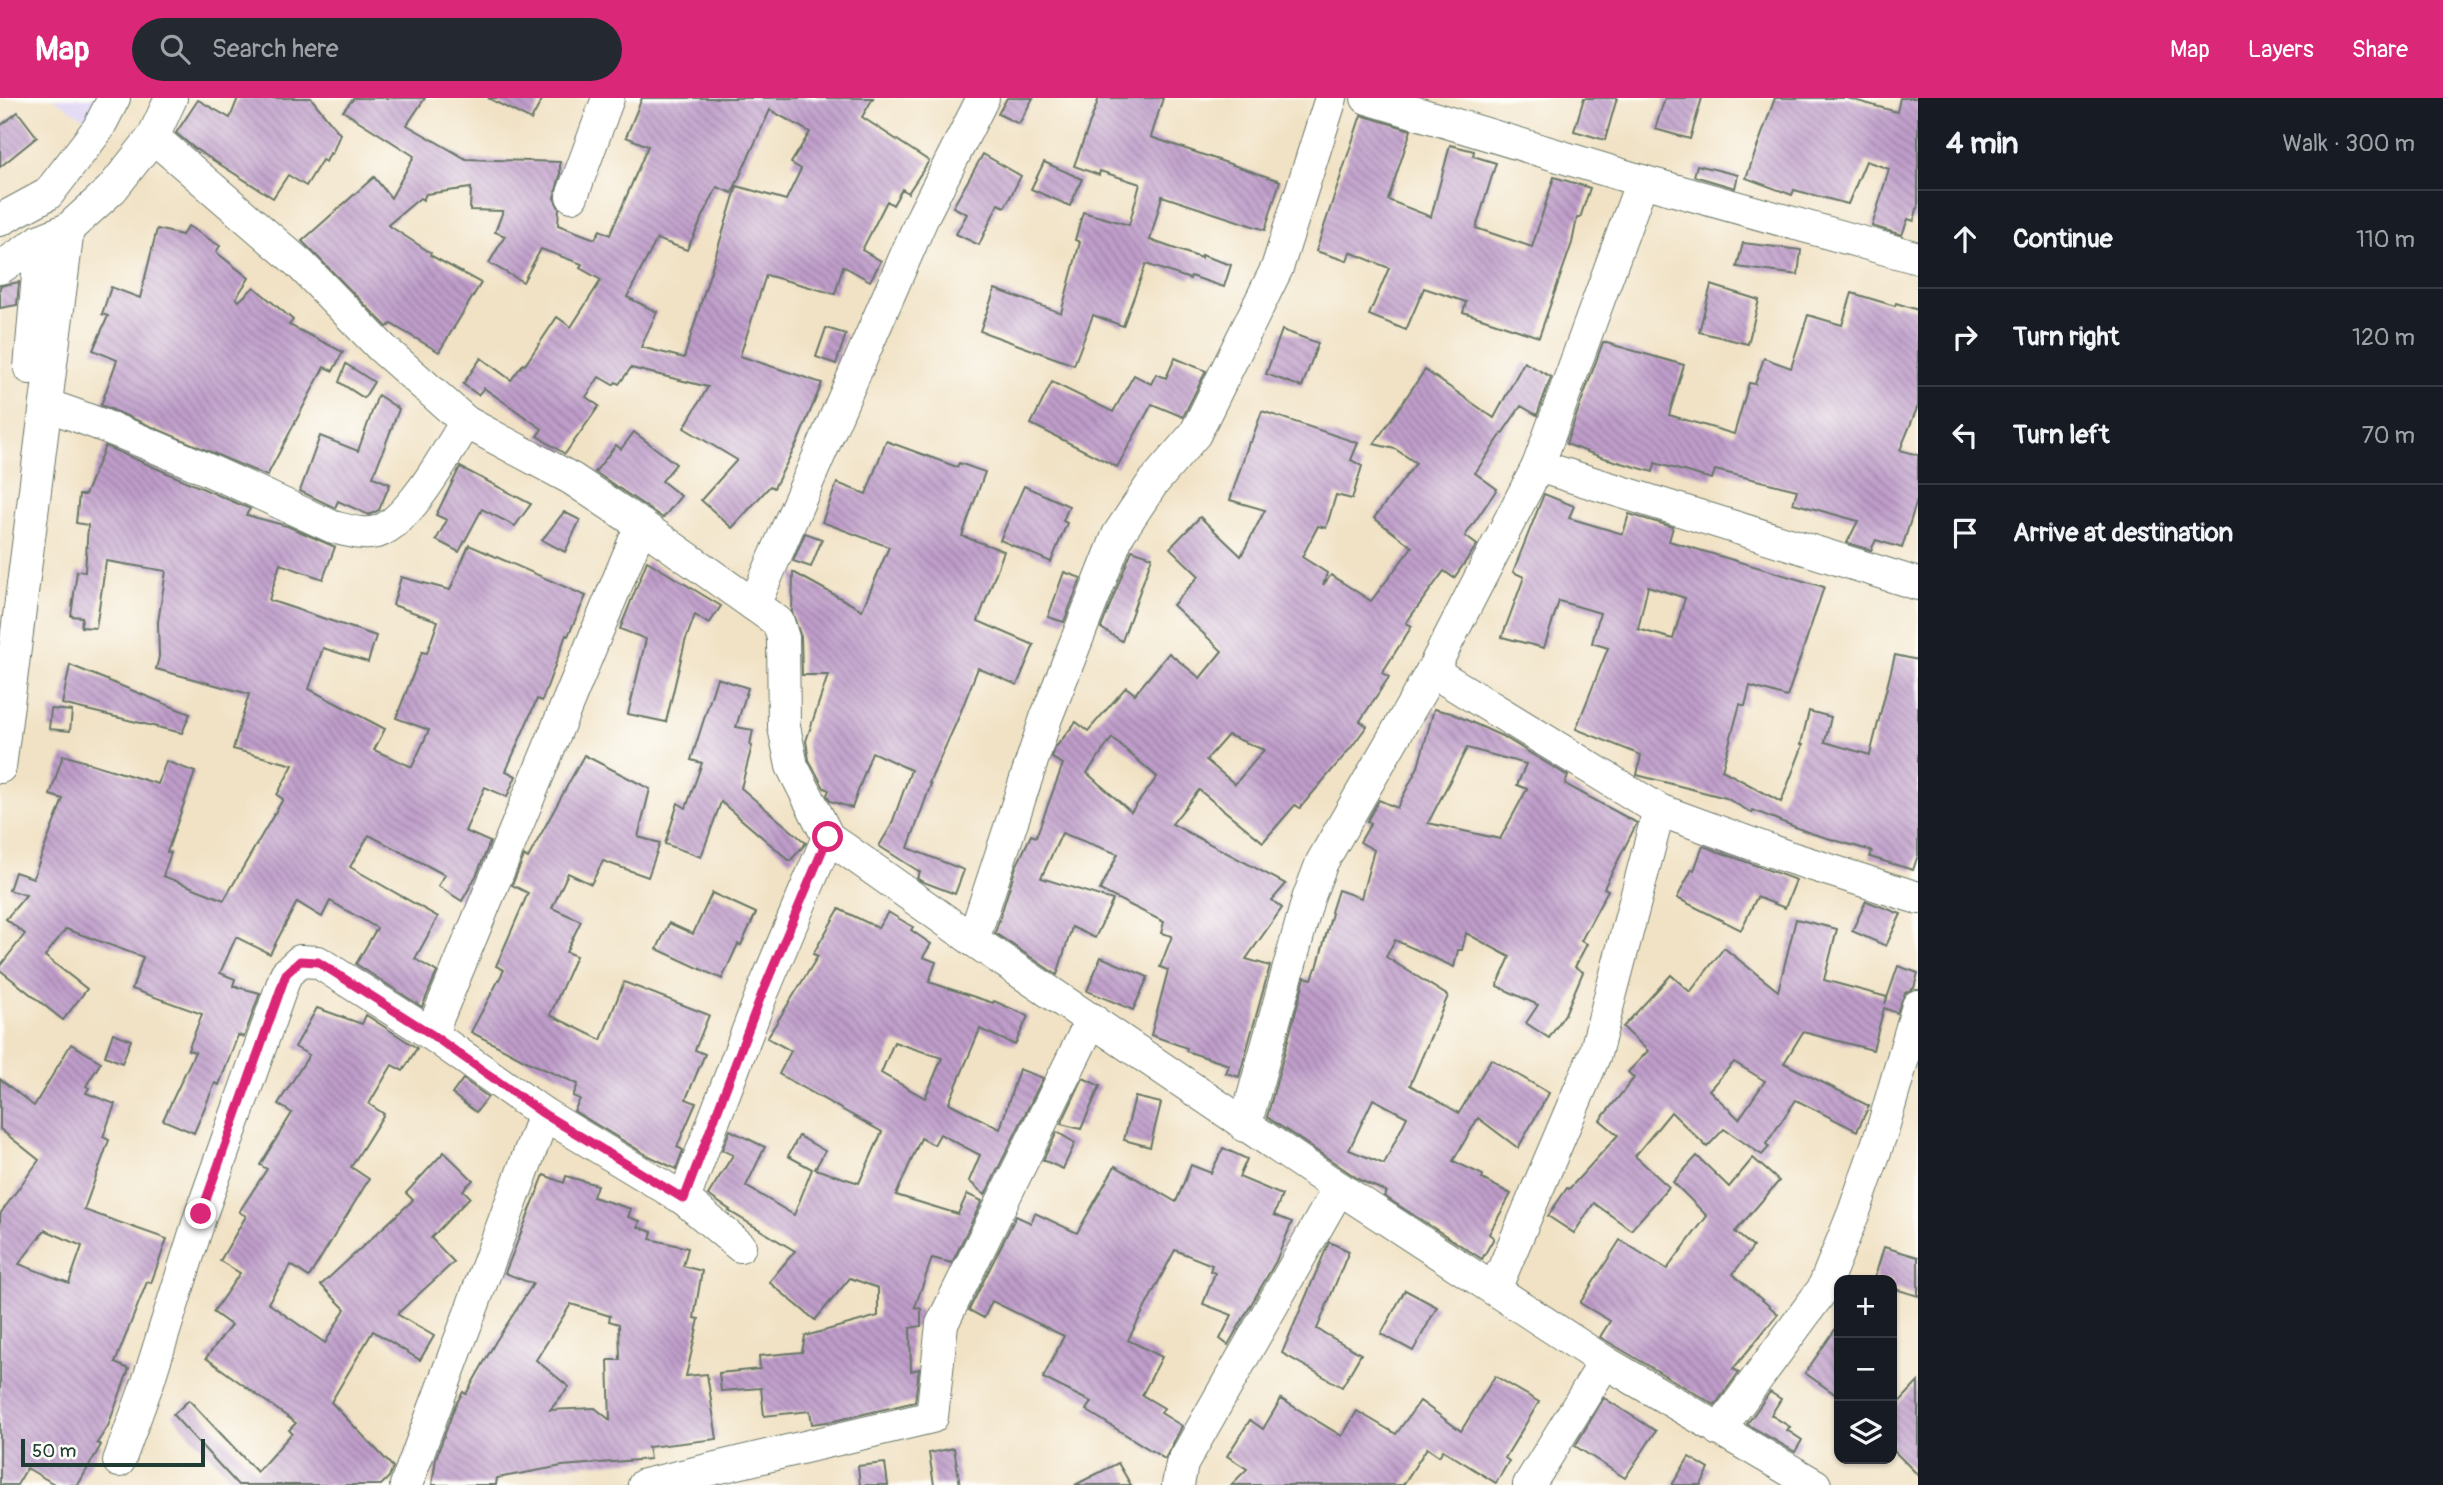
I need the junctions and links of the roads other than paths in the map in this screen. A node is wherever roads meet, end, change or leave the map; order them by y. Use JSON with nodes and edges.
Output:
{"nodes":[{"id":1,"x":114,"y":98,"type":"edge"},
{"id":2,"x":171,"y":98,"type":"edge"},
{"id":3,"x":608,"y":98,"type":"edge"},
{"id":4,"x":983,"y":98,"type":"edge"},
{"id":5,"x":1331,"y":98,"type":"edge"},
{"id":6,"x":1367,"y":98,"type":"edge"},
{"id":7,"x":153,"y":137,"type":"junction"},
{"id":8,"x":1642,"y":181,"type":"junction"},
{"id":9,"x":572,"y":196,"type":"dead end"},
{"id":10,"x":0,"y":220,"type":"edge"},
{"id":11,"x":55,"y":235,"type":"junction"},
{"id":12,"x":1918,"y":258,"type":"edge"},
{"id":13,"x":0,"y":268,"type":"edge"},
{"id":14,"x":46,"y":405,"type":"junction"},
{"id":15,"x":466,"y":422,"type":"junction"},
{"id":16,"x":1538,"y":466,"type":"junction"},
{"id":17,"x":641,"y":525,"type":"junction"},
{"id":18,"x":1918,"y":584,"type":"edge"},
{"id":19,"x":754,"y":605,"type":"junction"},
{"id":20,"x":0,"y":625,"type":"edge"},
{"id":21,"x":1432,"y":671,"type":"junction"},
{"id":22,"x":0,"y":767,"type":"edge"},
{"id":23,"x":1659,"y":810,"type":"junction"},
{"id":24,"x":828,"y":837,"type":"junction"},
{"id":25,"x":1918,"y":898,"type":"edge"},
{"id":26,"x":973,"y":940,"type":"junction"},
{"id":27,"x":1918,"y":1006,"type":"edge"},
{"id":28,"x":1092,"y":1019,"type":"junction"},
{"id":29,"x":431,"y":1034,"type":"junction"},
{"id":30,"x":544,"y":1114,"type":"junction"},
{"id":31,"x":1245,"y":1126,"type":"junction"},
{"id":32,"x":1339,"y":1188,"type":"junction"},
{"id":33,"x":684,"y":1199,"type":"junction"},
{"id":34,"x":740,"y":1246,"type":"dead end"},
{"id":35,"x":1495,"y":1289,"type":"junction"},
{"id":36,"x":1605,"y":1362,"type":"junction"},
{"id":37,"x":1719,"y":1430,"type":"junction"},
{"id":38,"x":119,"y":1461,"type":"dead end"},
{"id":39,"x":406,"y":1485,"type":"edge"},
{"id":40,"x":645,"y":1485,"type":"edge"},
{"id":41,"x":1178,"y":1485,"type":"edge"},
{"id":42,"x":1529,"y":1485,"type":"edge"},
{"id":43,"x":1815,"y":1485,"type":"edge"}],
"edges":[{"from":1,"to":10,"type":"street"},
{"from":2,"to":7,"type":"street"},
{"from":3,"to":9,"type":"street"},
{"from":4,"to":19,"type":"street"},
{"from":5,"to":26,"type":"street"},
{"from":6,"to":8,"type":"street"},
{"from":7,"to":11,"type":"street"},
{"from":7,"to":15,"type":"street"},
{"from":8,"to":12,"type":"street"},
{"from":8,"to":16,"type":"street"},
{"from":11,"to":13,"type":"street"},
{"from":11,"to":14,"type":"street"},
{"from":11,"to":20,"type":"street"},
{"from":14,"to":15,"type":"street"},
{"from":14,"to":22,"type":"street"},
{"from":15,"to":17,"type":"street"},
{"from":16,"to":18,"type":"street"},
{"from":16,"to":21,"type":"street"},
{"from":17,"to":19,"type":"street"},
{"from":17,"to":29,"type":"street"},
{"from":19,"to":24,"type":"street"},
{"from":21,"to":23,"type":"street"},
{"from":21,"to":31,"type":"street"},
{"from":23,"to":25,"type":"street"},
{"from":23,"to":35,"type":"street"},
{"from":24,"to":26,"type":"street"},
{"from":24,"to":33,"type":"street"},
{"from":26,"to":28,"type":"street"},
{"from":27,"to":37,"type":"street"},
{"from":28,"to":31,"type":"street"},
{"from":28,"to":40,"type":"street"},
{"from":29,"to":30,"type":"street"},
{"from":29,"to":38,"type":"street"},
{"from":30,"to":33,"type":"street"},
{"from":30,"to":39,"type":"street"},
{"from":31,"to":32,"type":"street"},
{"from":32,"to":35,"type":"street"},
{"from":32,"to":41,"type":"street"},
{"from":33,"to":34,"type":"street"},
{"from":35,"to":36,"type":"street"},
{"from":36,"to":37,"type":"street"},
{"from":36,"to":42,"type":"street"},
{"from":37,"to":43,"type":"street"}]}
